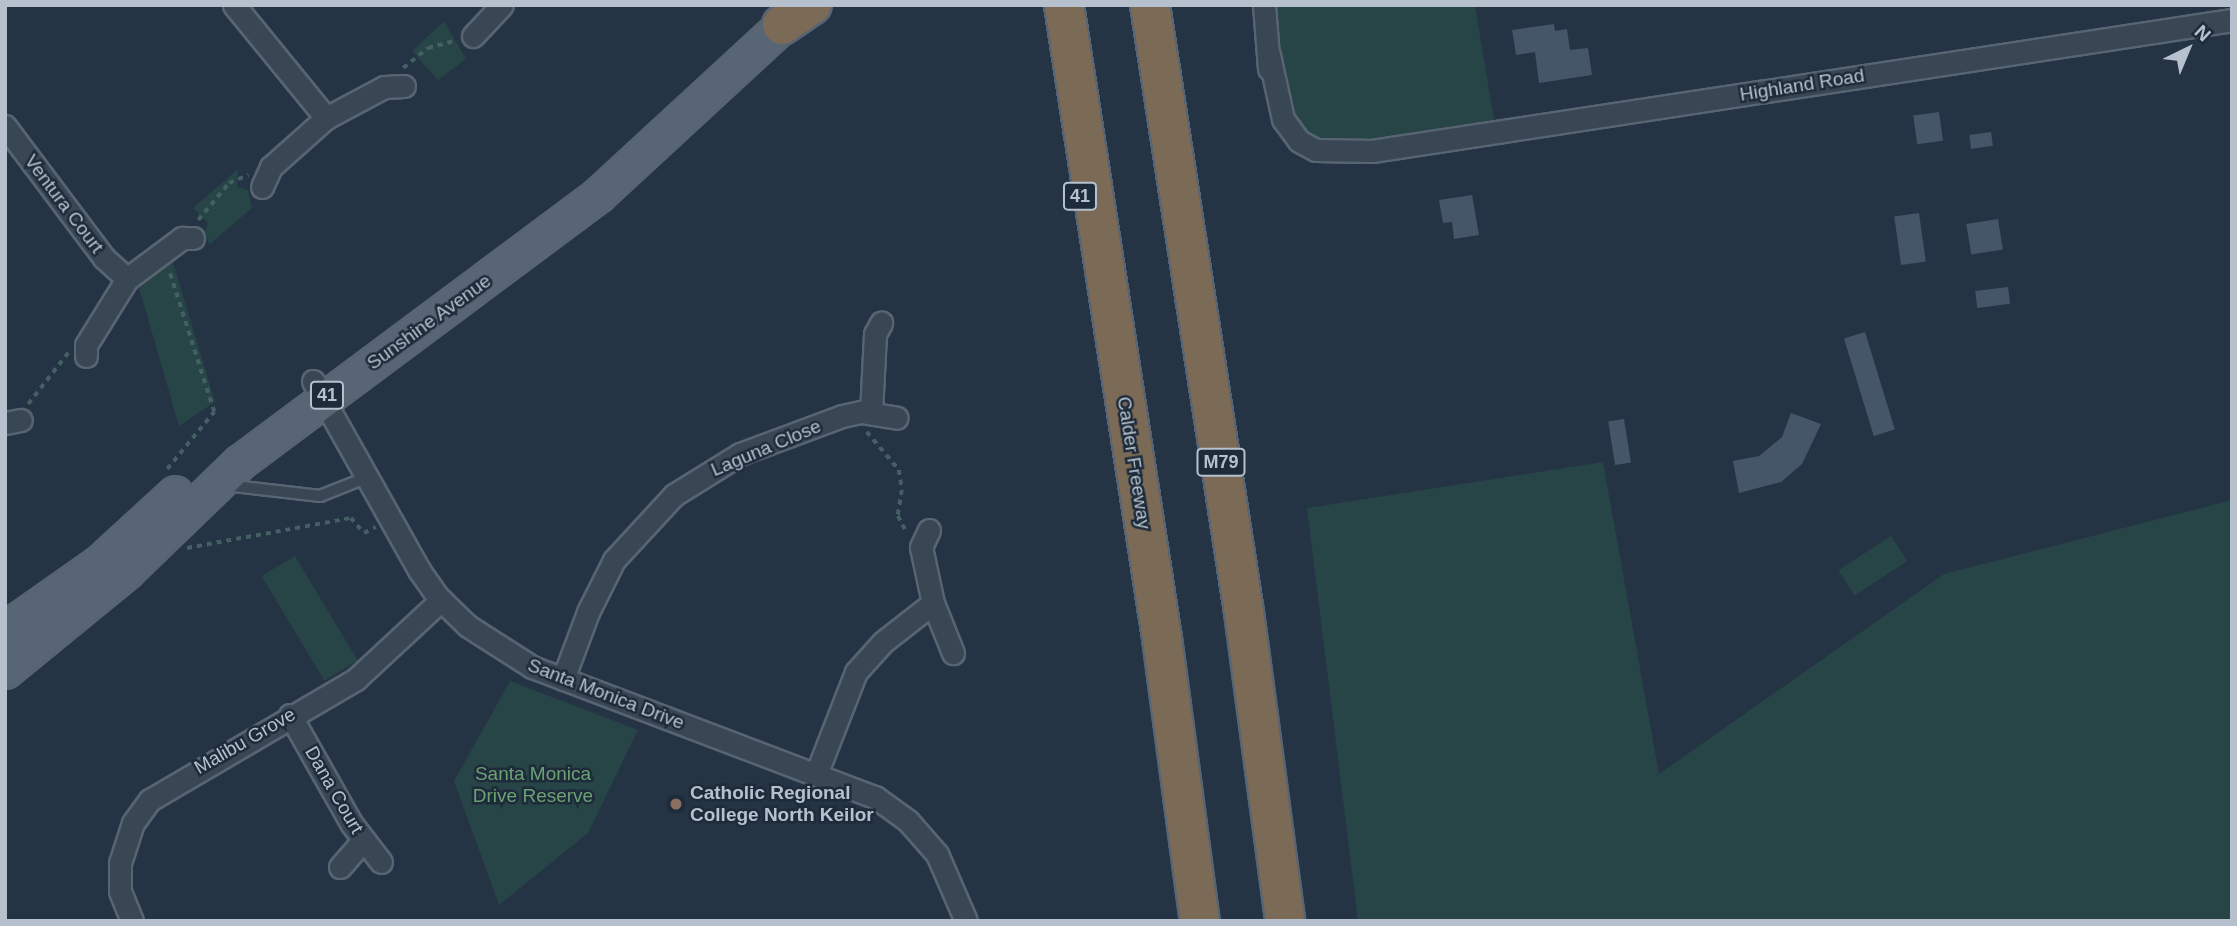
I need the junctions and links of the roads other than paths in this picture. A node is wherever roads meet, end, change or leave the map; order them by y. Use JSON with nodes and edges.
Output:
{"nodes":[{"id":1,"x":234,"y":5,"type":"edge"},
{"id":2,"x":502,"y":5,"type":"edge"},
{"id":3,"x":1050,"y":5,"type":"edge"},
{"id":4,"x":1063,"y":5,"type":"edge"},
{"id":5,"x":1150,"y":5,"type":"edge"},
{"id":6,"x":1264,"y":5,"type":"edge"},
{"id":7,"x":800,"y":12,"type":"edge"},
{"id":8,"x":2232,"y":19,"type":"edge"},
{"id":9,"x":473,"y":36,"type":"road end"},
{"id":10,"x":398,"y":85,"type":"road end"},
{"id":11,"x":326,"y":118,"type":"junction"},
{"id":12,"x":5,"y":126,"type":"edge"},
{"id":13,"x":263,"y":182,"type":"road end"},
{"id":14,"x":188,"y":238,"type":"road end"},
{"id":15,"x":127,"y":279,"type":"junction"},
{"id":16,"x":881,"y":323,"type":"dead end"},
{"id":17,"x":86,"y":350,"type":"road end"},
{"id":18,"x":1121,"y":383,"type":"junction"},
{"id":19,"x":319,"y":389,"type":"junction"},
{"id":20,"x":872,"y":413,"type":"junction"},
{"id":21,"x":897,"y":418,"type":"dead end"},
{"id":22,"x":368,"y":477,"type":"junction"},
{"id":23,"x":215,"y":483,"type":"junction"},
{"id":24,"x":926,"y":534,"type":"road end"},
{"id":25,"x":441,"y":600,"type":"junction"},
{"id":26,"x":933,"y":603,"type":"junction"},
{"id":27,"x":5,"y":629,"type":"edge"},
{"id":28,"x":953,"y":653,"type":"dead end"},
{"id":29,"x":5,"y":671,"type":"edge"},
{"id":30,"x":563,"y":679,"type":"junction"},
{"id":31,"x":290,"y":715,"type":"junction"},
{"id":32,"x":817,"y":772,"type":"junction"},
{"id":33,"x":363,"y":841,"type":"junction"},
{"id":34,"x":381,"y":862,"type":"dead end"},
{"id":35,"x":340,"y":867,"type":"dead end"},
{"id":36,"x":132,"y":921,"type":"edge"},
{"id":37,"x":967,"y":921,"type":"edge"},
{"id":38,"x":1200,"y":921,"type":"edge"},
{"id":39,"x":1285,"y":921,"type":"edge"}],
"edges":[{"from":1,"to":11,"type":"street"},
{"from":2,"to":9,"type":"street"},
{"from":3,"to":18,"type":"highway","number":"41"},
{"from":4,"to":18,"type":"highway","name":"Calder Freeway"},
{"from":5,"to":39,"type":"highway","number":"M79"},
{"from":6,"to":8,"type":"street","name":"Highland Road"},
{"from":7,"to":19,"type":"main road","name":"Sunshine Avenue","number":"41"},
{"from":10,"to":11,"type":"street"},
{"from":11,"to":13,"type":"street"},
{"from":12,"to":15,"type":"street","name":"Ventura Court"},
{"from":14,"to":15,"type":"street"},
{"from":15,"to":17,"type":"street"},
{"from":16,"to":20,"type":"street"},
{"from":18,"to":38,"type":"highway","name":"Calder Freeway"},
{"from":19,"to":22,"type":"street","name":"Santa Monica Drive"},
{"from":19,"to":23,"type":"main road","name":"Sunshine Avenue","number":"41"},
{"from":19,"to":27,"type":"main road","name":"Sunshine Avenue","number":"41"},
{"from":20,"to":21,"type":"street","name":"Laguna Close"},
{"from":20,"to":30,"type":"street","name":"Laguna Close"},
{"from":22,"to":23,"type":"lane"},
{"from":22,"to":25,"type":"street","name":"Santa Monica Drive"},
{"from":23,"to":29,"type":"main road","name":"Sunshine Avenue","number":"41"},
{"from":24,"to":26,"type":"street"},
{"from":25,"to":30,"type":"street","name":"Santa Monica Drive"},
{"from":25,"to":31,"type":"street","name":"Malibu Grove"},
{"from":26,"to":28,"type":"street"},
{"from":26,"to":32,"type":"street"},
{"from":30,"to":32,"type":"street","name":"Santa Monica Drive"},
{"from":31,"to":33,"type":"street","name":"Dana Court"},
{"from":31,"to":36,"type":"street","name":"Malibu Grove"},
{"from":32,"to":37,"type":"street","name":"Santa Monica Drive"},
{"from":33,"to":34,"type":"street","name":"Dana Court"},
{"from":33,"to":35,"type":"street"}]}
